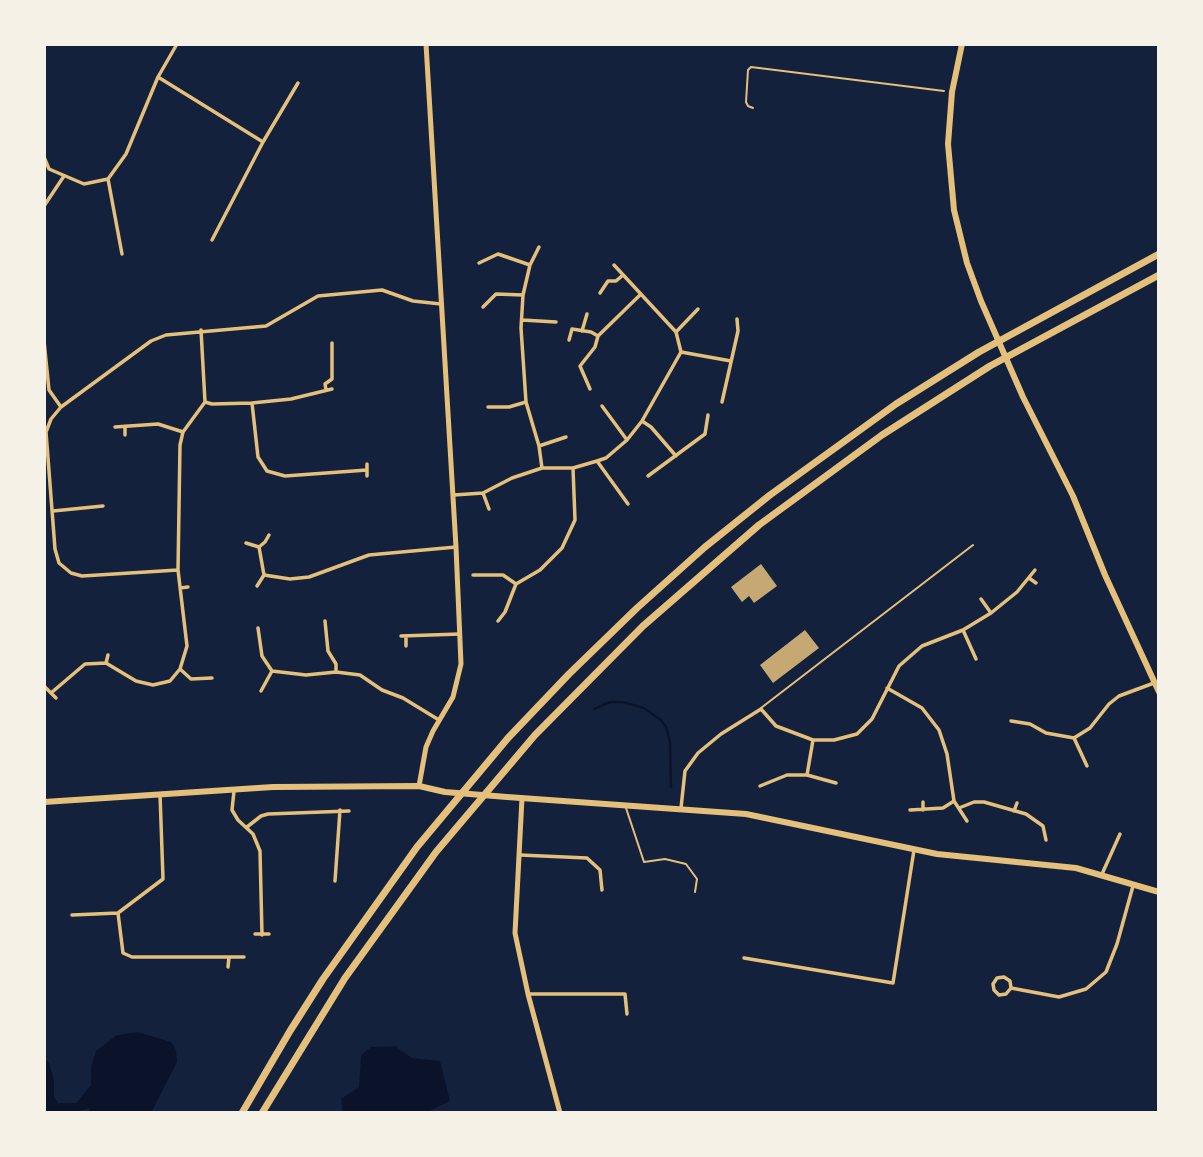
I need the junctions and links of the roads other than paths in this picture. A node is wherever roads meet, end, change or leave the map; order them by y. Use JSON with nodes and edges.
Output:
{"nodes":[{"id":1,"x":177,"y":44,"type":"edge"},
{"id":2,"x":426,"y":44,"type":"edge"},
{"id":3,"x":962,"y":44,"type":"edge"},
{"id":4,"x":158,"y":77,"type":"junction"},
{"id":5,"x":298,"y":83,"type":"dead end"},
{"id":6,"x":263,"y":142,"type":"junction"},
{"id":7,"x":44,"y":157,"type":"edge"},
{"id":8,"x":64,"y":176,"type":"junction"},
{"id":9,"x":108,"y":179,"type":"junction"},
{"id":10,"x":44,"y":206,"type":"edge"},
{"id":11,"x":212,"y":240,"type":"dead end"},
{"id":12,"x":539,"y":247,"type":"dead end"},
{"id":13,"x":122,"y":254,"type":"dead end"},
{"id":14,"x":1159,"y":254,"type":"edge"},
{"id":15,"x":479,"y":263,"type":"dead end"},
{"id":16,"x":530,"y":265,"type":"junction"},
{"id":17,"x":614,"y":265,"type":"dead end"},
{"id":18,"x":1159,"y":273,"type":"edge"},
{"id":19,"x":623,"y":275,"type":"junction"},
{"id":20,"x":600,"y":293,"type":"dead end"},
{"id":21,"x":641,"y":294,"type":"junction"},
{"id":22,"x":523,"y":295,"type":"junction"},
{"id":23,"x":441,"y":304,"type":"junction"},
{"id":24,"x":483,"y":307,"type":"dead end"},
{"id":25,"x":698,"y":309,"type":"dead end"},
{"id":26,"x":587,"y":314,"type":"dead end"},
{"id":27,"x":737,"y":319,"type":"dead end"},
{"id":28,"x":522,"y":320,"type":"junction"},
{"id":29,"x":556,"y":322,"type":"dead end"},
{"id":30,"x":201,"y":330,"type":"junction"},
{"id":31,"x":582,"y":331,"type":"junction"},
{"id":32,"x":676,"y":332,"type":"junction"},
{"id":33,"x":598,"y":336,"type":"junction"},
{"id":34,"x":569,"y":340,"type":"dead end"},
{"id":35,"x":44,"y":341,"type":"edge"},
{"id":36,"x":332,"y":344,"type":"dead end"},
{"id":37,"x":681,"y":352,"type":"junction"},
{"id":38,"x":731,"y":360,"type":"junction"},
{"id":39,"x":332,"y":388,"type":"dead end"},
{"id":40,"x":590,"y":389,"type":"dead end"},
{"id":41,"x":326,"y":390,"type":"junction"},
{"id":42,"x":205,"y":401,"type":"junction"},
{"id":43,"x":526,"y":402,"type":"junction"},
{"id":44,"x":722,"y":402,"type":"dead end"},
{"id":45,"x":252,"y":403,"type":"junction"},
{"id":46,"x":602,"y":406,"type":"dead end"},
{"id":47,"x":61,"y":407,"type":"junction"},
{"id":48,"x":488,"y":407,"type":"dead end"},
{"id":49,"x":708,"y":415,"type":"dead end"},
{"id":50,"x":642,"y":421,"type":"junction"},
{"id":51,"x":125,"y":426,"type":"junction"},
{"id":52,"x":115,"y":427,"type":"dead end"},
{"id":53,"x":183,"y":432,"type":"junction"},
{"id":54,"x":125,"y":435,"type":"dead end"},
{"id":55,"x":566,"y":437,"type":"dead end"},
{"id":56,"x":626,"y":440,"type":"junction"},
{"id":57,"x":539,"y":446,"type":"junction"},
{"id":58,"x":676,"y":456,"type":"junction"},
{"id":59,"x":597,"y":461,"type":"junction"},
{"id":60,"x":542,"y":468,"type":"junction"},
{"id":61,"x":573,"y":468,"type":"junction"},
{"id":62,"x":368,"y":476,"type":"dead end"},
{"id":63,"x":648,"y":476,"type":"dead end"},
{"id":64,"x":484,"y":493,"type":"junction"},
{"id":65,"x":452,"y":495,"type":"junction"},
{"id":66,"x":628,"y":504,"type":"dead end"},
{"id":67,"x":103,"y":506,"type":"dead end"},
{"id":68,"x":489,"y":509,"type":"dead end"},
{"id":69,"x":53,"y":511,"type":"junction"},
{"id":70,"x":269,"y":535,"type":"dead end"},
{"id":71,"x":246,"y":542,"type":"dead end"},
{"id":72,"x":974,"y":545,"type":"dead end"},
{"id":73,"x":258,"y":547,"type":"junction"},
{"id":74,"x":457,"y":547,"type":"junction"},
{"id":75,"x":178,"y":570,"type":"junction"},
{"id":76,"x":1035,"y":570,"type":"dead end"},
{"id":77,"x":264,"y":575,"type":"junction"},
{"id":78,"x":473,"y":575,"type":"dead end"},
{"id":79,"x":1029,"y":578,"type":"junction"},
{"id":80,"x":1036,"y":583,"type":"dead end"},
{"id":81,"x":516,"y":584,"type":"junction"},
{"id":82,"x":257,"y":586,"type":"dead end"},
{"id":83,"x":188,"y":587,"type":"dead end"},
{"id":84,"x":180,"y":588,"type":"junction"},
{"id":85,"x":981,"y":598,"type":"dead end"},
{"id":86,"x":991,"y":613,"type":"junction"},
{"id":87,"x":325,"y":621,"type":"dead end"},
{"id":88,"x":498,"y":621,"type":"dead end"},
{"id":89,"x":258,"y":628,"type":"dead end"},
{"id":90,"x":962,"y":630,"type":"junction"},
{"id":91,"x":460,"y":634,"type":"junction"},
{"id":92,"x":406,"y":646,"type":"dead end"},
{"id":93,"x":108,"y":655,"type":"dead end"},
{"id":94,"x":976,"y":659,"type":"dead end"},
{"id":95,"x":106,"y":663,"type":"junction"},
{"id":96,"x":180,"y":669,"type":"junction"},
{"id":97,"x":272,"y":671,"type":"junction"},
{"id":98,"x":337,"y":672,"type":"junction"},
{"id":99,"x":212,"y":678,"type":"dead end"},
{"id":100,"x":1154,"y":682,"type":"junction"},
{"id":101,"x":45,"y":687,"type":"edge"},
{"id":102,"x":887,"y":688,"type":"junction"},
{"id":103,"x":261,"y":691,"type":"dead end"},
{"id":104,"x":1159,"y":692,"type":"edge"},
{"id":105,"x":51,"y":693,"type":"junction"},
{"id":106,"x":56,"y":698,"type":"dead end"},
{"id":107,"x":761,"y":709,"type":"junction"},
{"id":108,"x":1029,"y":718,"type":"dead end"},
{"id":109,"x":439,"y":720,"type":"junction"},
{"id":110,"x":1012,"y":721,"type":"dead end"},
{"id":111,"x":1030,"y":724,"type":"junction"},
{"id":112,"x":1074,"y":738,"type":"junction"},
{"id":113,"x":813,"y":740,"type":"junction"},
{"id":114,"x":1087,"y":766,"type":"dead end"},
{"id":115,"x":807,"y":775,"type":"junction"},
{"id":116,"x":836,"y":783,"type":"dead end"},
{"id":117,"x":419,"y":786,"type":"junction"},
{"id":118,"x":760,"y":786,"type":"dead end"},
{"id":119,"x":234,"y":789,"type":"junction"},
{"id":120,"x":160,"y":794,"type":"junction"},
{"id":121,"x":522,"y":798,"type":"junction"},
{"id":122,"x":44,"y":802,"type":"edge"},
{"id":123,"x":922,"y":802,"type":"dead end"},
{"id":124,"x":954,"y":802,"type":"junction"},
{"id":125,"x":1017,"y":803,"type":"dead end"},
{"id":126,"x":624,"y":804,"type":"junction"},
{"id":127,"x":681,"y":808,"type":"junction"},
{"id":128,"x":959,"y":808,"type":"junction"},
{"id":129,"x":340,"y":810,"type":"junction"},
{"id":130,"x":910,"y":810,"type":"dead end"},
{"id":131,"x":923,"y":810,"type":"junction"},
{"id":132,"x":349,"y":811,"type":"dead end"},
{"id":133,"x":1014,"y":811,"type":"junction"},
{"id":134,"x":967,"y":821,"type":"dead end"},
{"id":135,"x":247,"y":827,"type":"junction"},
{"id":136,"x":1120,"y":834,"type":"dead end"},
{"id":137,"x":1046,"y":840,"type":"dead end"},
{"id":138,"x":914,"y":850,"type":"junction"},
{"id":139,"x":518,"y":855,"type":"junction"},
{"id":140,"x":336,"y":870,"type":"junction"},
{"id":141,"x":343,"y":870,"type":"dead end"},
{"id":142,"x":1102,"y":874,"type":"junction"},
{"id":143,"x":335,"y":881,"type":"dead end"},
{"id":144,"x":1133,"y":884,"type":"junction"},
{"id":145,"x":602,"y":890,"type":"dead end"},
{"id":146,"x":695,"y":892,"type":"dead end"},
{"id":147,"x":1159,"y":892,"type":"edge"},
{"id":148,"x":118,"y":913,"type":"junction"},
{"id":149,"x":72,"y":915,"type":"dead end"},
{"id":150,"x":255,"y":934,"type":"dead end"},
{"id":151,"x":262,"y":934,"type":"junction"},
{"id":152,"x":269,"y":934,"type":"dead end"},
{"id":153,"x":229,"y":957,"type":"junction"},
{"id":154,"x":244,"y":957,"type":"dead end"},
{"id":155,"x":744,"y":958,"type":"dead end"},
{"id":156,"x":229,"y":967,"type":"dead end"},
{"id":157,"x":1011,"y":988,"type":"junction"},
{"id":158,"x":528,"y":994,"type":"junction"},
{"id":159,"x":627,"y":1014,"type":"dead end"},
{"id":160,"x":242,"y":1113,"type":"edge"},
{"id":161,"x":262,"y":1113,"type":"edge"},
{"id":162,"x":560,"y":1113,"type":"edge"}],
"edges":[{"from":1,"to":4,"type":"street"},
{"from":2,"to":23,"type":"street"},
{"from":3,"to":100,"type":"main road"},
{"from":4,"to":6,"type":"street"},
{"from":4,"to":9,"type":"street"},
{"from":5,"to":6,"type":"street"},
{"from":6,"to":11,"type":"street"},
{"from":7,"to":8,"type":"street"},
{"from":8,"to":9,"type":"street"},
{"from":8,"to":10,"type":"street"},
{"from":9,"to":13,"type":"street"},
{"from":12,"to":16,"type":"street"},
{"from":14,"to":160,"type":"highway"},
{"from":15,"to":16,"type":"street"},
{"from":16,"to":22,"type":"street"},
{"from":17,"to":19,"type":"street"},
{"from":18,"to":161,"type":"highway"},
{"from":19,"to":20,"type":"street"},
{"from":19,"to":21,"type":"street"},
{"from":21,"to":32,"type":"street"},
{"from":21,"to":33,"type":"street"},
{"from":22,"to":24,"type":"street"},
{"from":22,"to":28,"type":"street"},
{"from":23,"to":30,"type":"street"},
{"from":23,"to":65,"type":"street"},
{"from":25,"to":32,"type":"street"},
{"from":26,"to":31,"type":"street"},
{"from":27,"to":38,"type":"street"},
{"from":28,"to":29,"type":"street"},
{"from":28,"to":43,"type":"street"},
{"from":30,"to":42,"type":"street"},
{"from":30,"to":47,"type":"street"},
{"from":31,"to":33,"type":"street"},
{"from":31,"to":34,"type":"street"},
{"from":32,"to":37,"type":"street"},
{"from":33,"to":40,"type":"street"},
{"from":35,"to":47,"type":"street"},
{"from":36,"to":41,"type":"street"},
{"from":37,"to":38,"type":"street"},
{"from":37,"to":50,"type":"street"},
{"from":38,"to":44,"type":"street"},
{"from":39,"to":41,"type":"street"},
{"from":41,"to":45,"type":"street"},
{"from":42,"to":45,"type":"street"},
{"from":42,"to":53,"type":"street"},
{"from":43,"to":48,"type":"street"},
{"from":43,"to":57,"type":"street"},
{"from":45,"to":62,"type":"street"},
{"from":46,"to":56,"type":"street"},
{"from":47,"to":69,"type":"street"},
{"from":49,"to":58,"type":"street"},
{"from":50,"to":56,"type":"street"},
{"from":50,"to":58,"type":"street"},
{"from":51,"to":52,"type":"street"},
{"from":51,"to":53,"type":"street"},
{"from":51,"to":54,"type":"street"},
{"from":53,"to":75,"type":"street"},
{"from":55,"to":57,"type":"street"},
{"from":56,"to":59,"type":"street"},
{"from":57,"to":60,"type":"street"},
{"from":58,"to":63,"type":"street"},
{"from":59,"to":61,"type":"street"},
{"from":59,"to":66,"type":"street"},
{"from":60,"to":61,"type":"street"},
{"from":60,"to":64,"type":"street"},
{"from":61,"to":81,"type":"street"},
{"from":64,"to":65,"type":"street"},
{"from":64,"to":68,"type":"street"},
{"from":65,"to":74,"type":"street"},
{"from":67,"to":69,"type":"street"},
{"from":69,"to":75,"type":"street"},
{"from":70,"to":73,"type":"street"},
{"from":71,"to":73,"type":"street"},
{"from":72,"to":107,"type":"lane"},
{"from":73,"to":77,"type":"street"},
{"from":74,"to":77,"type":"street"},
{"from":74,"to":91,"type":"street"},
{"from":75,"to":84,"type":"street"},
{"from":76,"to":79,"type":"street"},
{"from":77,"to":82,"type":"street"},
{"from":78,"to":81,"type":"street"},
{"from":79,"to":80,"type":"street"},
{"from":79,"to":86,"type":"street"},
{"from":81,"to":88,"type":"street"},
{"from":83,"to":84,"type":"street"},
{"from":84,"to":96,"type":"street"},
{"from":85,"to":86,"type":"street"},
{"from":86,"to":90,"type":"street"},
{"from":87,"to":98,"type":"street"},
{"from":89,"to":97,"type":"street"},
{"from":90,"to":94,"type":"street"},
{"from":90,"to":102,"type":"street"},
{"from":91,"to":92,"type":"street"},
{"from":91,"to":109,"type":"street"},
{"from":93,"to":95,"type":"street"},
{"from":95,"to":96,"type":"street"},
{"from":95,"to":105,"type":"street"},
{"from":96,"to":99,"type":"street"},
{"from":97,"to":98,"type":"street"},
{"from":97,"to":103,"type":"street"},
{"from":98,"to":109,"type":"street"},
{"from":100,"to":104,"type":"main road"},
{"from":100,"to":112,"type":"street"},
{"from":101,"to":105,"type":"street"},
{"from":102,"to":113,"type":"street"},
{"from":102,"to":124,"type":"street"},
{"from":105,"to":106,"type":"street"},
{"from":107,"to":113,"type":"street"},
{"from":107,"to":127,"type":"street"},
{"from":108,"to":111,"type":"street"},
{"from":109,"to":117,"type":"street"},
{"from":110,"to":111,"type":"street"},
{"from":111,"to":112,"type":"street"},
{"from":112,"to":114,"type":"street"},
{"from":113,"to":115,"type":"street"},
{"from":115,"to":116,"type":"street"},
{"from":115,"to":118,"type":"street"},
{"from":117,"to":119,"type":"main road"},
{"from":117,"to":121,"type":"main road"},
{"from":119,"to":120,"type":"main road"},
{"from":119,"to":135,"type":"street"},
{"from":120,"to":122,"type":"main road"},
{"from":120,"to":148,"type":"street"},
{"from":121,"to":126,"type":"main road"},
{"from":121,"to":139,"type":"street"},
{"from":123,"to":131,"type":"street"},
{"from":124,"to":128,"type":"street"},
{"from":124,"to":131,"type":"street"},
{"from":125,"to":133,"type":"street"},
{"from":126,"to":127,"type":"main road"},
{"from":126,"to":146,"type":"lane"},
{"from":127,"to":138,"type":"main road"},
{"from":128,"to":133,"type":"street"},
{"from":128,"to":134,"type":"street"},
{"from":129,"to":132,"type":"street"},
{"from":129,"to":135,"type":"street"},
{"from":129,"to":140,"type":"street"},
{"from":130,"to":131,"type":"street"},
{"from":133,"to":137,"type":"street"},
{"from":135,"to":151,"type":"street"},
{"from":136,"to":142,"type":"street"},
{"from":138,"to":142,"type":"main road"},
{"from":138,"to":155,"type":"street"},
{"from":139,"to":145,"type":"street"},
{"from":139,"to":158,"type":"street"},
{"from":140,"to":141,"type":"street"},
{"from":140,"to":143,"type":"street"},
{"from":142,"to":144,"type":"main road"},
{"from":144,"to":147,"type":"main road"},
{"from":144,"to":157,"type":"street"},
{"from":148,"to":149,"type":"street"},
{"from":148,"to":153,"type":"street"},
{"from":150,"to":151,"type":"street"},
{"from":151,"to":152,"type":"street"},
{"from":153,"to":154,"type":"street"},
{"from":153,"to":156,"type":"street"},
{"from":157,"to":157,"type":"street"},
{"from":158,"to":159,"type":"street"},
{"from":158,"to":162,"type":"street"}]}
